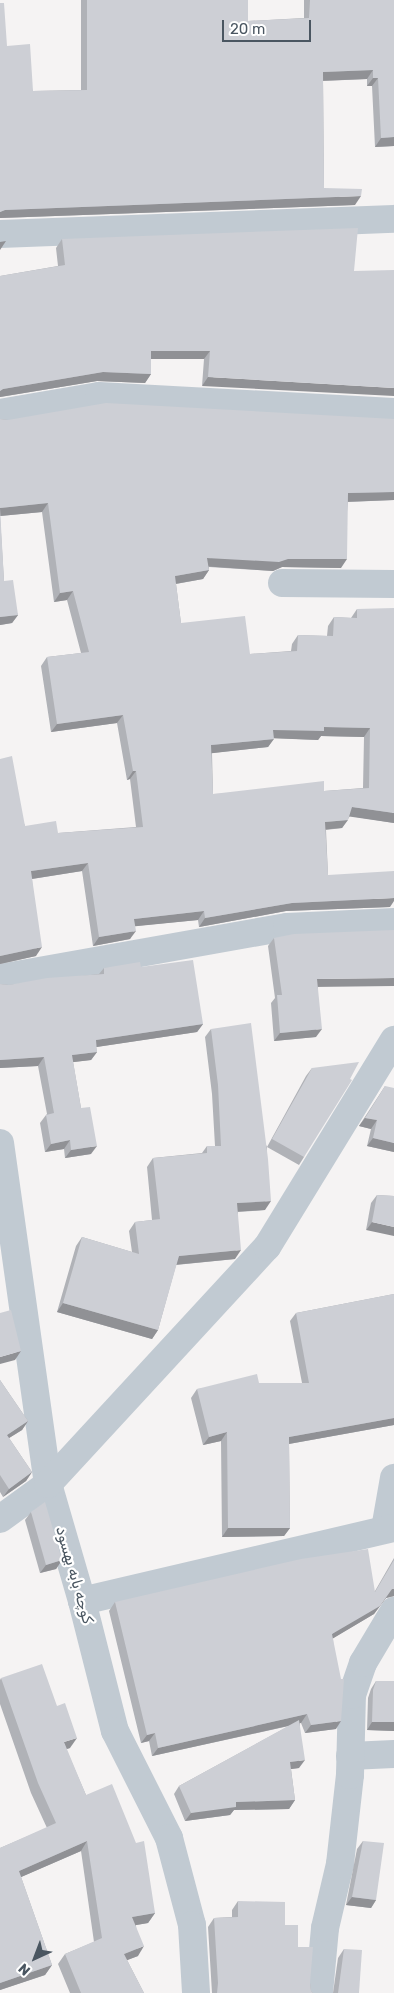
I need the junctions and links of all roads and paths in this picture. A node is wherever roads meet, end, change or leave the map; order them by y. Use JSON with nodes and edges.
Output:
{"nodes":[{"id":1,"x":394,"y":219,"type":"edge"},
{"id":2,"x":0,"y":234,"type":"edge"},
{"id":3,"x":394,"y":412,"type":"edge"},
{"id":4,"x":0,"y":413,"type":"edge"},
{"id":5,"x":282,"y":583,"type":"dead end"},
{"id":6,"x":394,"y":584,"type":"edge"},
{"id":7,"x":394,"y":922,"type":"edge"},
{"id":8,"x":0,"y":978,"type":"edge"},
{"id":9,"x":394,"y":1040,"type":"edge"},
{"id":10,"x":0,"y":1143,"type":"edge"},
{"id":11,"x":394,"y":1478,"type":"edge"},
{"id":12,"x":48,"y":1484,"type":"junction"},
{"id":13,"x":0,"y":1519,"type":"edge"},
{"id":14,"x":389,"y":1528,"type":"edge"},
{"id":15,"x":82,"y":1602,"type":"junction"},
{"id":16,"x":394,"y":1611,"type":"edge"},
{"id":17,"x":394,"y":1754,"type":"edge"},
{"id":18,"x":350,"y":1756,"type":"junction"},
{"id":19,"x":196,"y":1993,"type":"edge"},
{"id":20,"x":319,"y":1993,"type":"edge"}],
"edges":[{"from":1,"to":2,"type":"street"},
{"from":3,"to":4,"type":"street"},
{"from":5,"to":6,"type":"street"},
{"from":7,"to":8,"type":"street"},
{"from":9,"to":12,"type":"street"},
{"from":10,"to":12,"type":"street","name":"کوچه بابه بهسود"},
{"from":11,"to":14,"type":"street"},
{"from":12,"to":13,"type":"street"},
{"from":12,"to":15,"type":"street","name":"کوچه بابه بهسود"},
{"from":14,"to":15,"type":"street"},
{"from":15,"to":19,"type":"street","name":"کوچه بابه بهسود"},
{"from":16,"to":18,"type":"street"},
{"from":17,"to":18,"type":"street"},
{"from":18,"to":20,"type":"street"}]}
